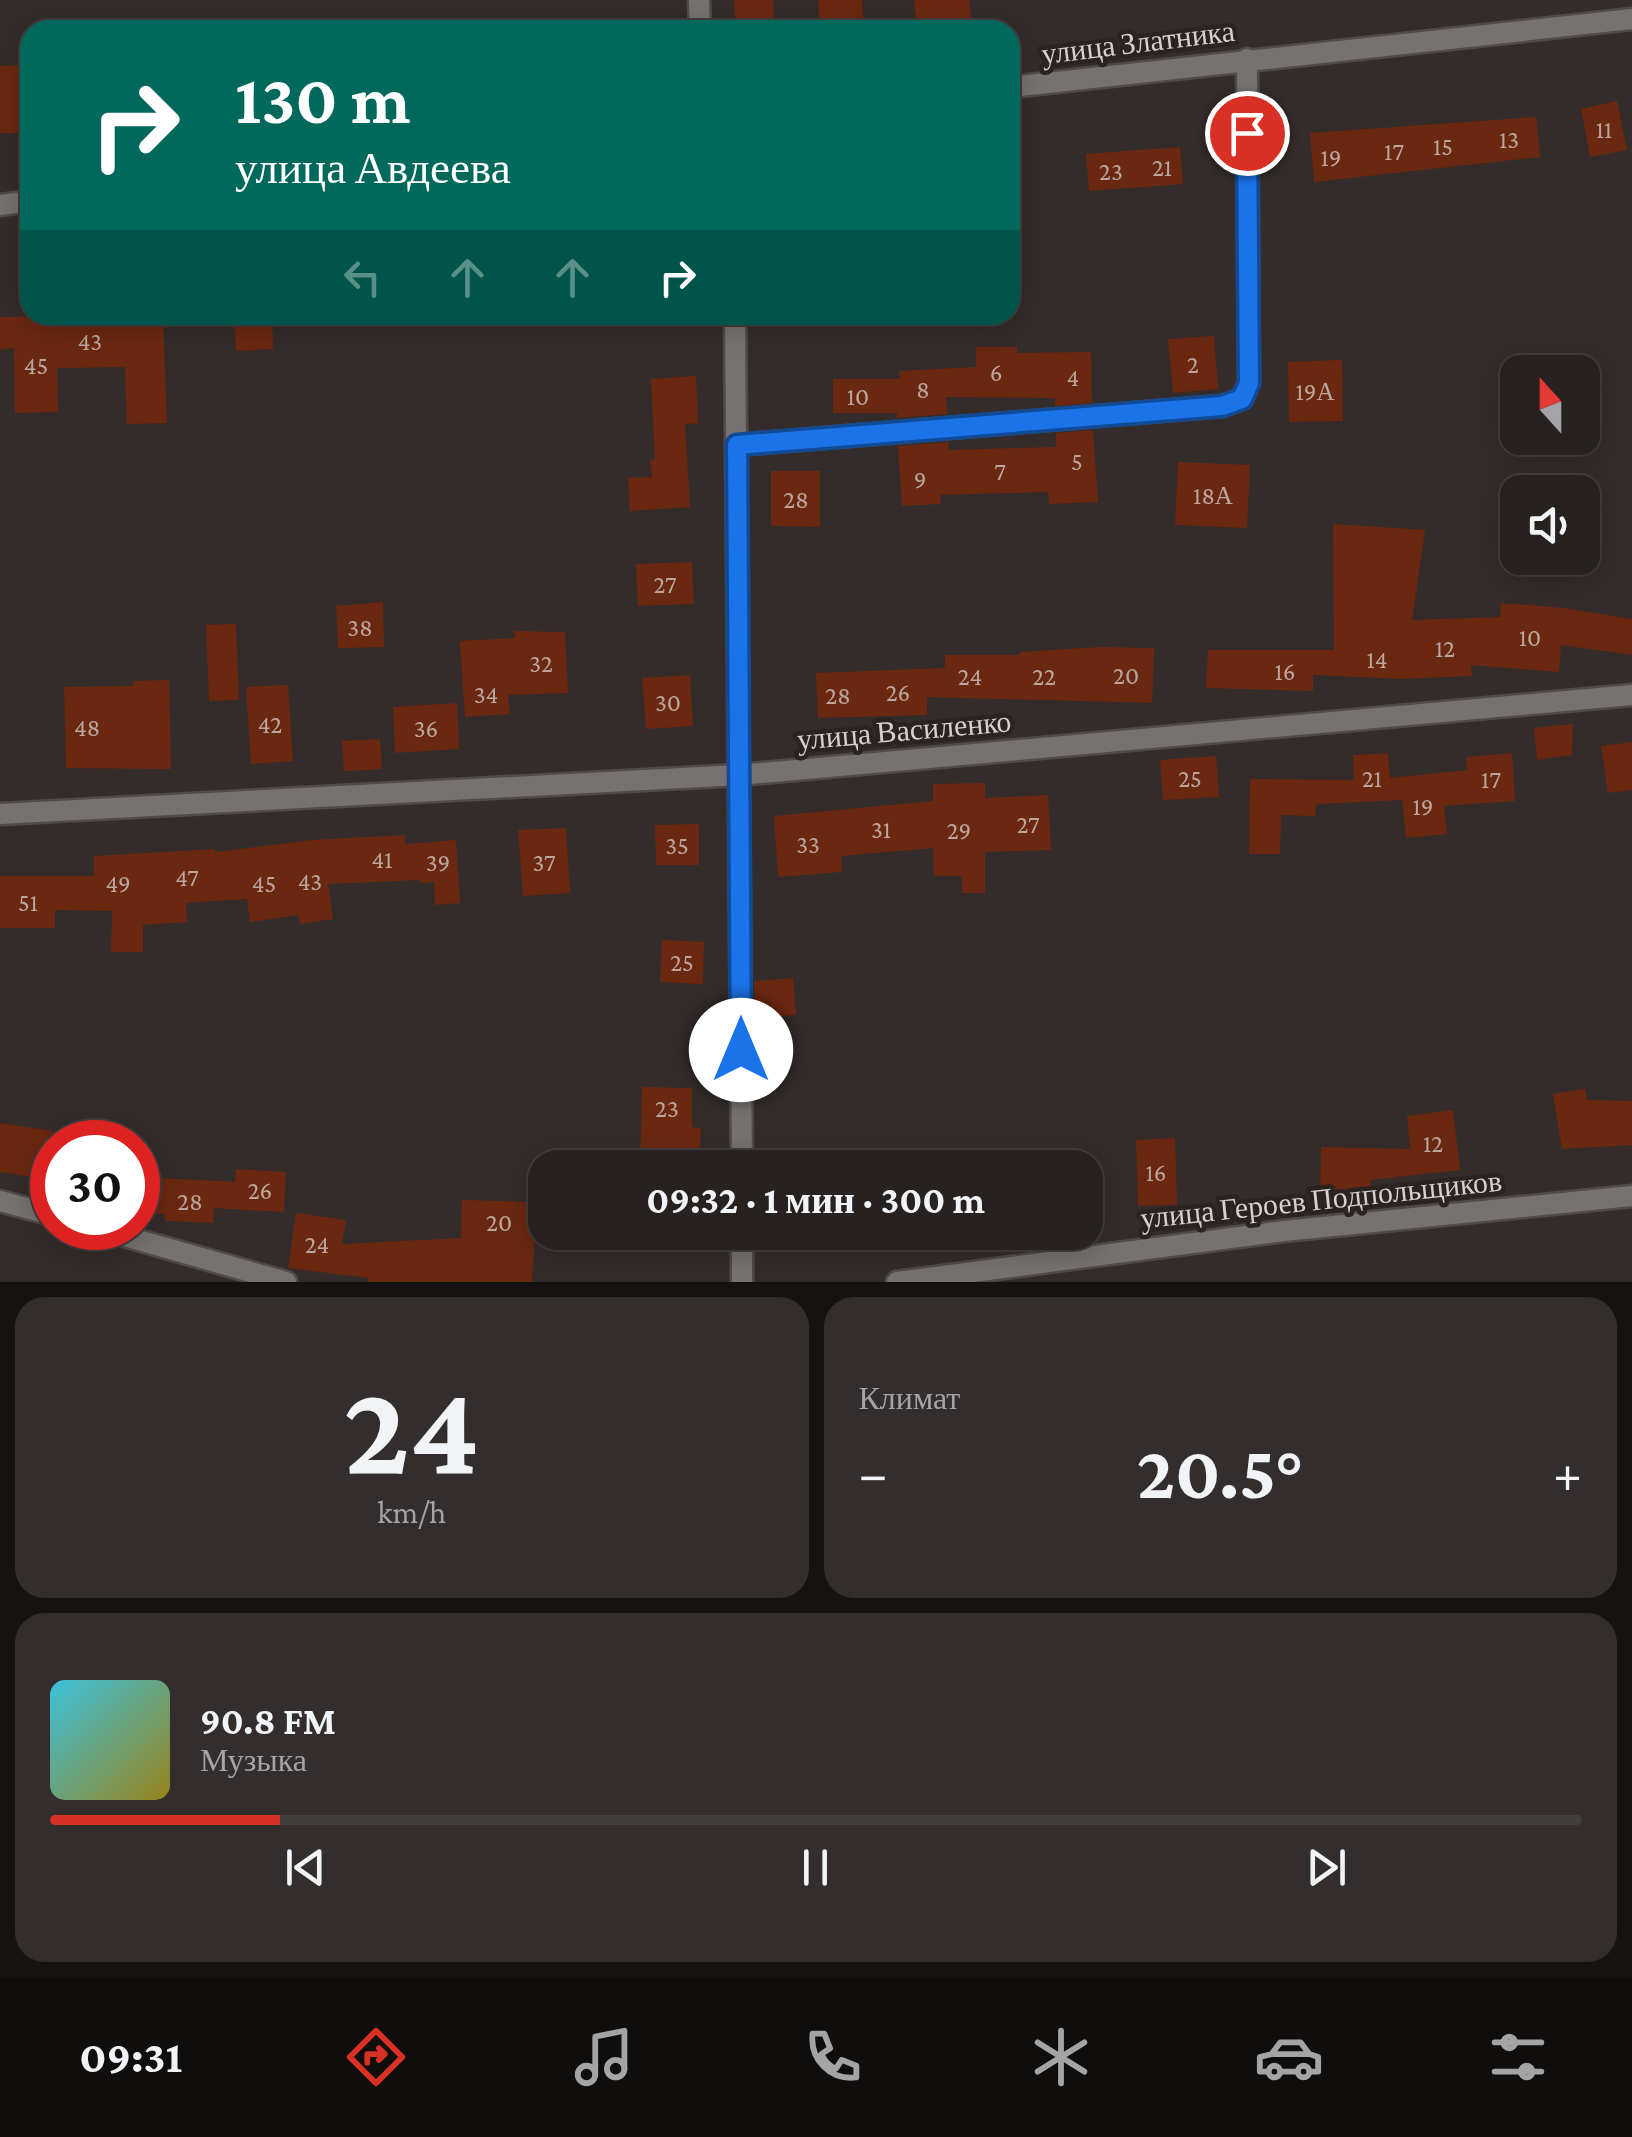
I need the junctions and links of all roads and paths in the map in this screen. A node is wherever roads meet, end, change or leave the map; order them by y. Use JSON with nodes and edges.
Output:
{"nodes":[{"id":1,"x":1632,"y":19,"type":"edge"},
{"id":2,"x":1247,"y":59,"type":"junction"},
{"id":3,"x":1020,"y":86,"type":"edge"},
{"id":4,"x":734,"y":325,"type":"edge"},
{"id":5,"x":737,"y":445,"type":"junction"},
{"id":6,"x":1632,"y":695,"type":"edge"},
{"id":7,"x":739,"y":775,"type":"junction"},
{"id":8,"x":0,"y":814,"type":"edge"},
{"id":9,"x":742,"y":1150,"type":"edge"},
{"id":10,"x":1632,"y":1196,"type":"edge"},
{"id":11,"x":0,"y":1201,"type":"edge"},
{"id":12,"x":30,"y":1209,"type":"edge"},
{"id":13,"x":160,"y":1246,"type":"edge"},
{"id":14,"x":742,"y":1250,"type":"edge"},
{"id":15,"x":286,"y":1282,"type":"edge"},
{"id":16,"x":742,"y":1282,"type":"edge"},
{"id":17,"x":898,"y":1282,"type":"edge"}],
"edges":[{"from":1,"to":2,"type":"street","name":"улица Златника"},
{"from":2,"to":3,"type":"street","name":"улица Златника"},
{"from":2,"to":5,"type":"street"},
{"from":4,"to":5,"type":"street"},
{"from":5,"to":7,"type":"street"},
{"from":6,"to":7,"type":"street","name":"улица Василенко"},
{"from":7,"to":8,"type":"street","name":"улица Василенко"},
{"from":7,"to":9,"type":"street"},
{"from":10,"to":17,"type":"street","name":"улица Героев Подпольщиков"},
{"from":11,"to":12,"type":"street"},
{"from":13,"to":15,"type":"street"},
{"from":14,"to":16,"type":"street"}]}
